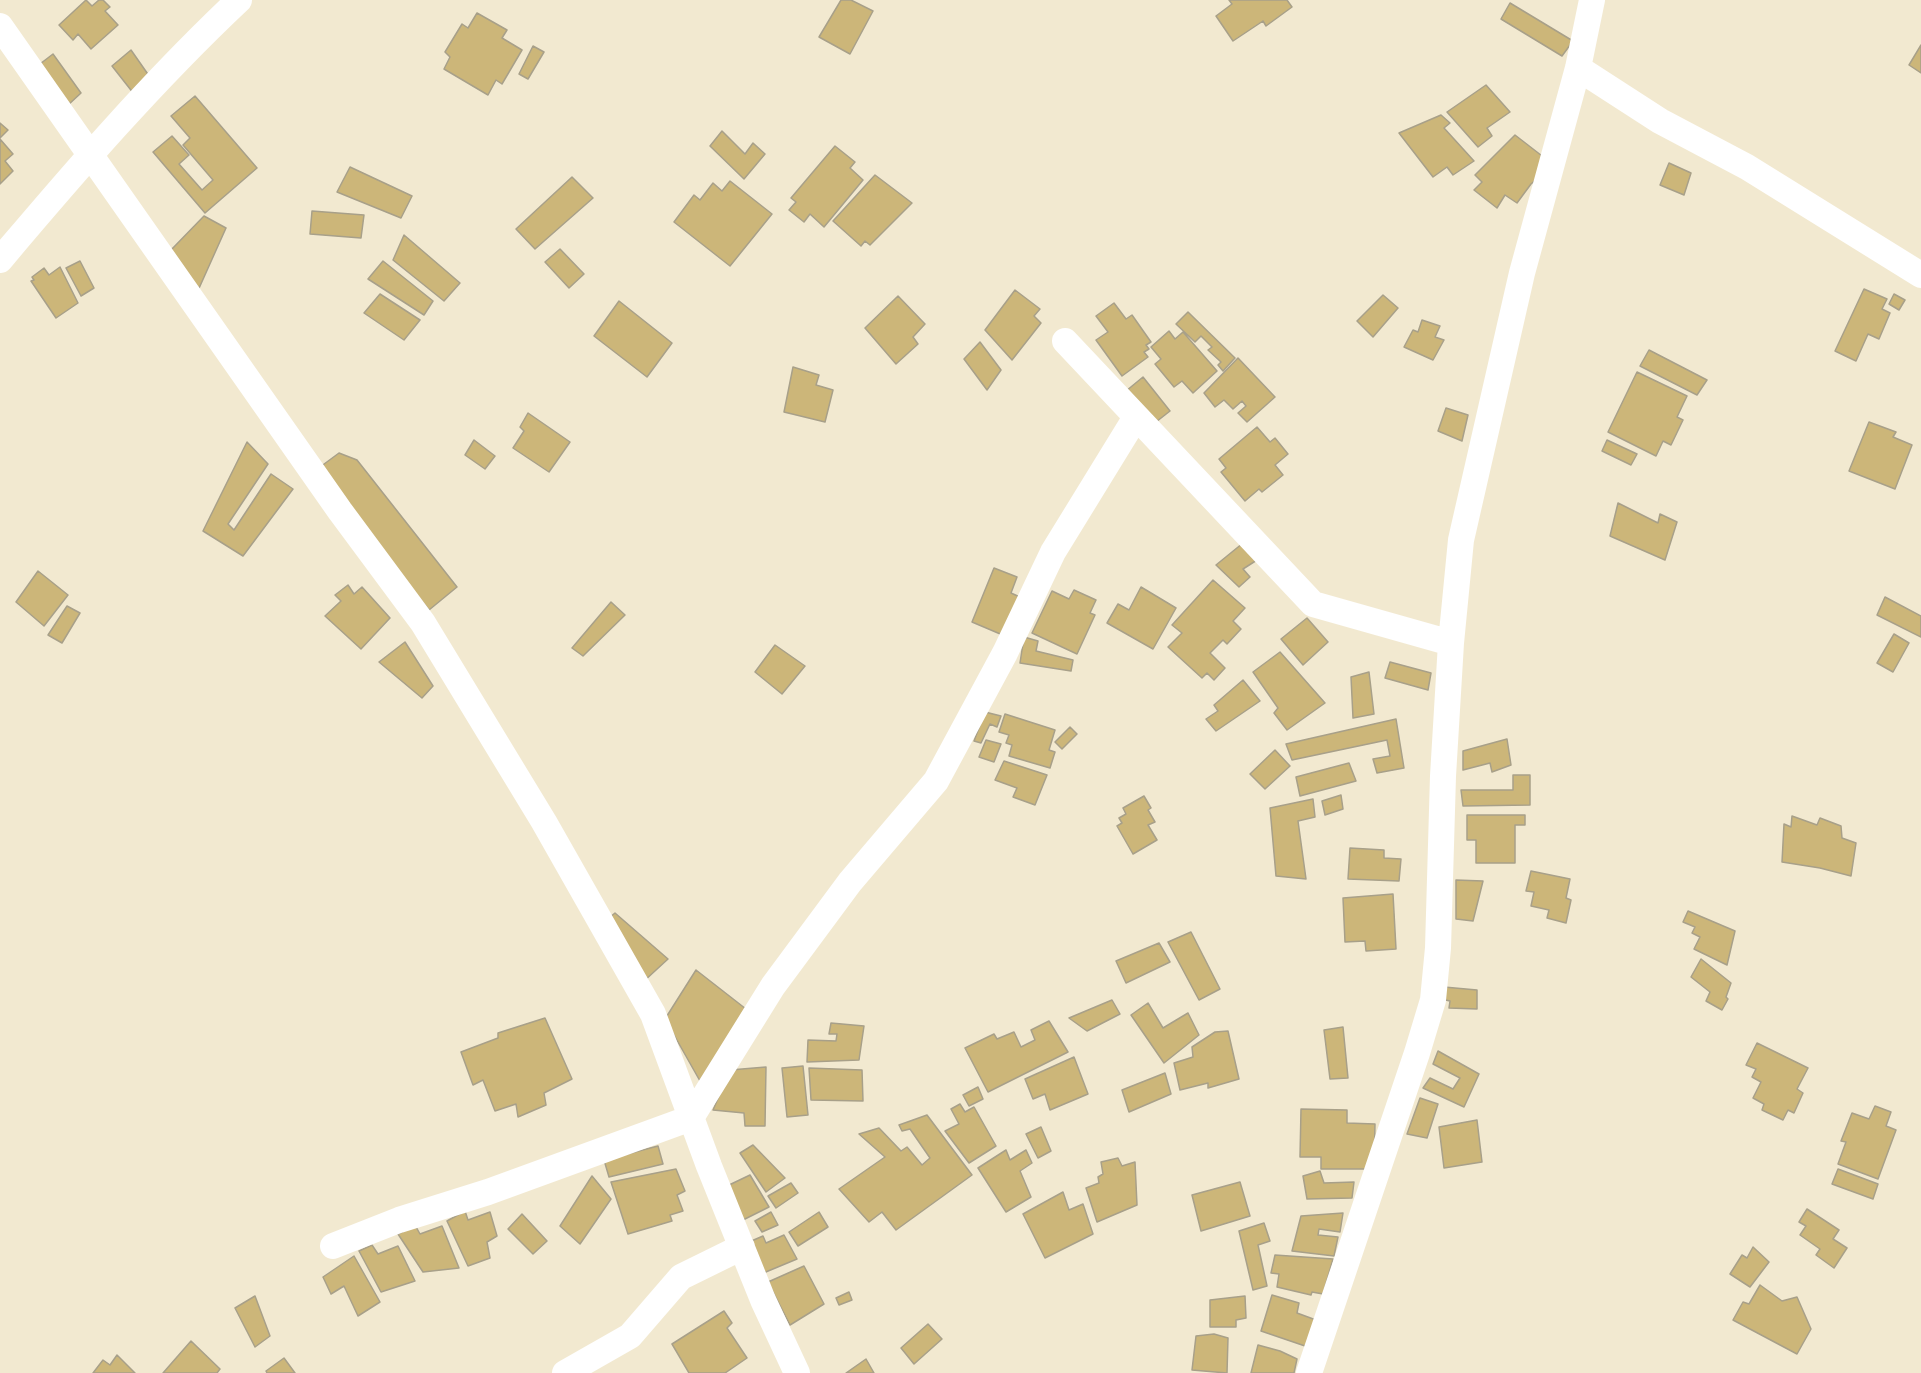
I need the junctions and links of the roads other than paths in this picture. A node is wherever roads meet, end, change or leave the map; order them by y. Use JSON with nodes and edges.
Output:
{"nodes":[{"id":1,"x":239,"y":0,"type":"edge"},
{"id":2,"x":1592,"y":0,"type":"edge"},
{"id":3,"x":0,"y":26,"type":"edge"},
{"id":4,"x":1578,"y":68,"type":"junction"},
{"id":5,"x":90,"y":154,"type":"junction"},
{"id":6,"x":0,"y":260,"type":"edge"},
{"id":7,"x":1921,"y":275,"type":"edge"},
{"id":8,"x":1065,"y":341,"type":"dead end"},
{"id":9,"x":1136,"y":417,"type":"junction"},
{"id":10,"x":1451,"y":643,"type":"junction"},
{"id":11,"x":691,"y":1118,"type":"junction"},
{"id":12,"x":333,"y":1246,"type":"dead end"},
{"id":13,"x":741,"y":1247,"type":"junction"},
{"id":14,"x":565,"y":1373,"type":"edge"},
{"id":15,"x":797,"y":1373,"type":"edge"},
{"id":16,"x":1309,"y":1373,"type":"edge"}],
"edges":[{"from":1,"to":5,"type":"street"},
{"from":2,"to":4,"type":"street"},
{"from":3,"to":5,"type":"street"},
{"from":4,"to":7,"type":"street"},
{"from":4,"to":10,"type":"street"},
{"from":5,"to":6,"type":"street"},
{"from":5,"to":11,"type":"street"},
{"from":8,"to":9,"type":"street"},
{"from":9,"to":10,"type":"street"},
{"from":9,"to":11,"type":"street"},
{"from":10,"to":16,"type":"street"},
{"from":11,"to":12,"type":"street"},
{"from":11,"to":13,"type":"street"},
{"from":13,"to":14,"type":"street"},
{"from":13,"to":15,"type":"street"}]}
